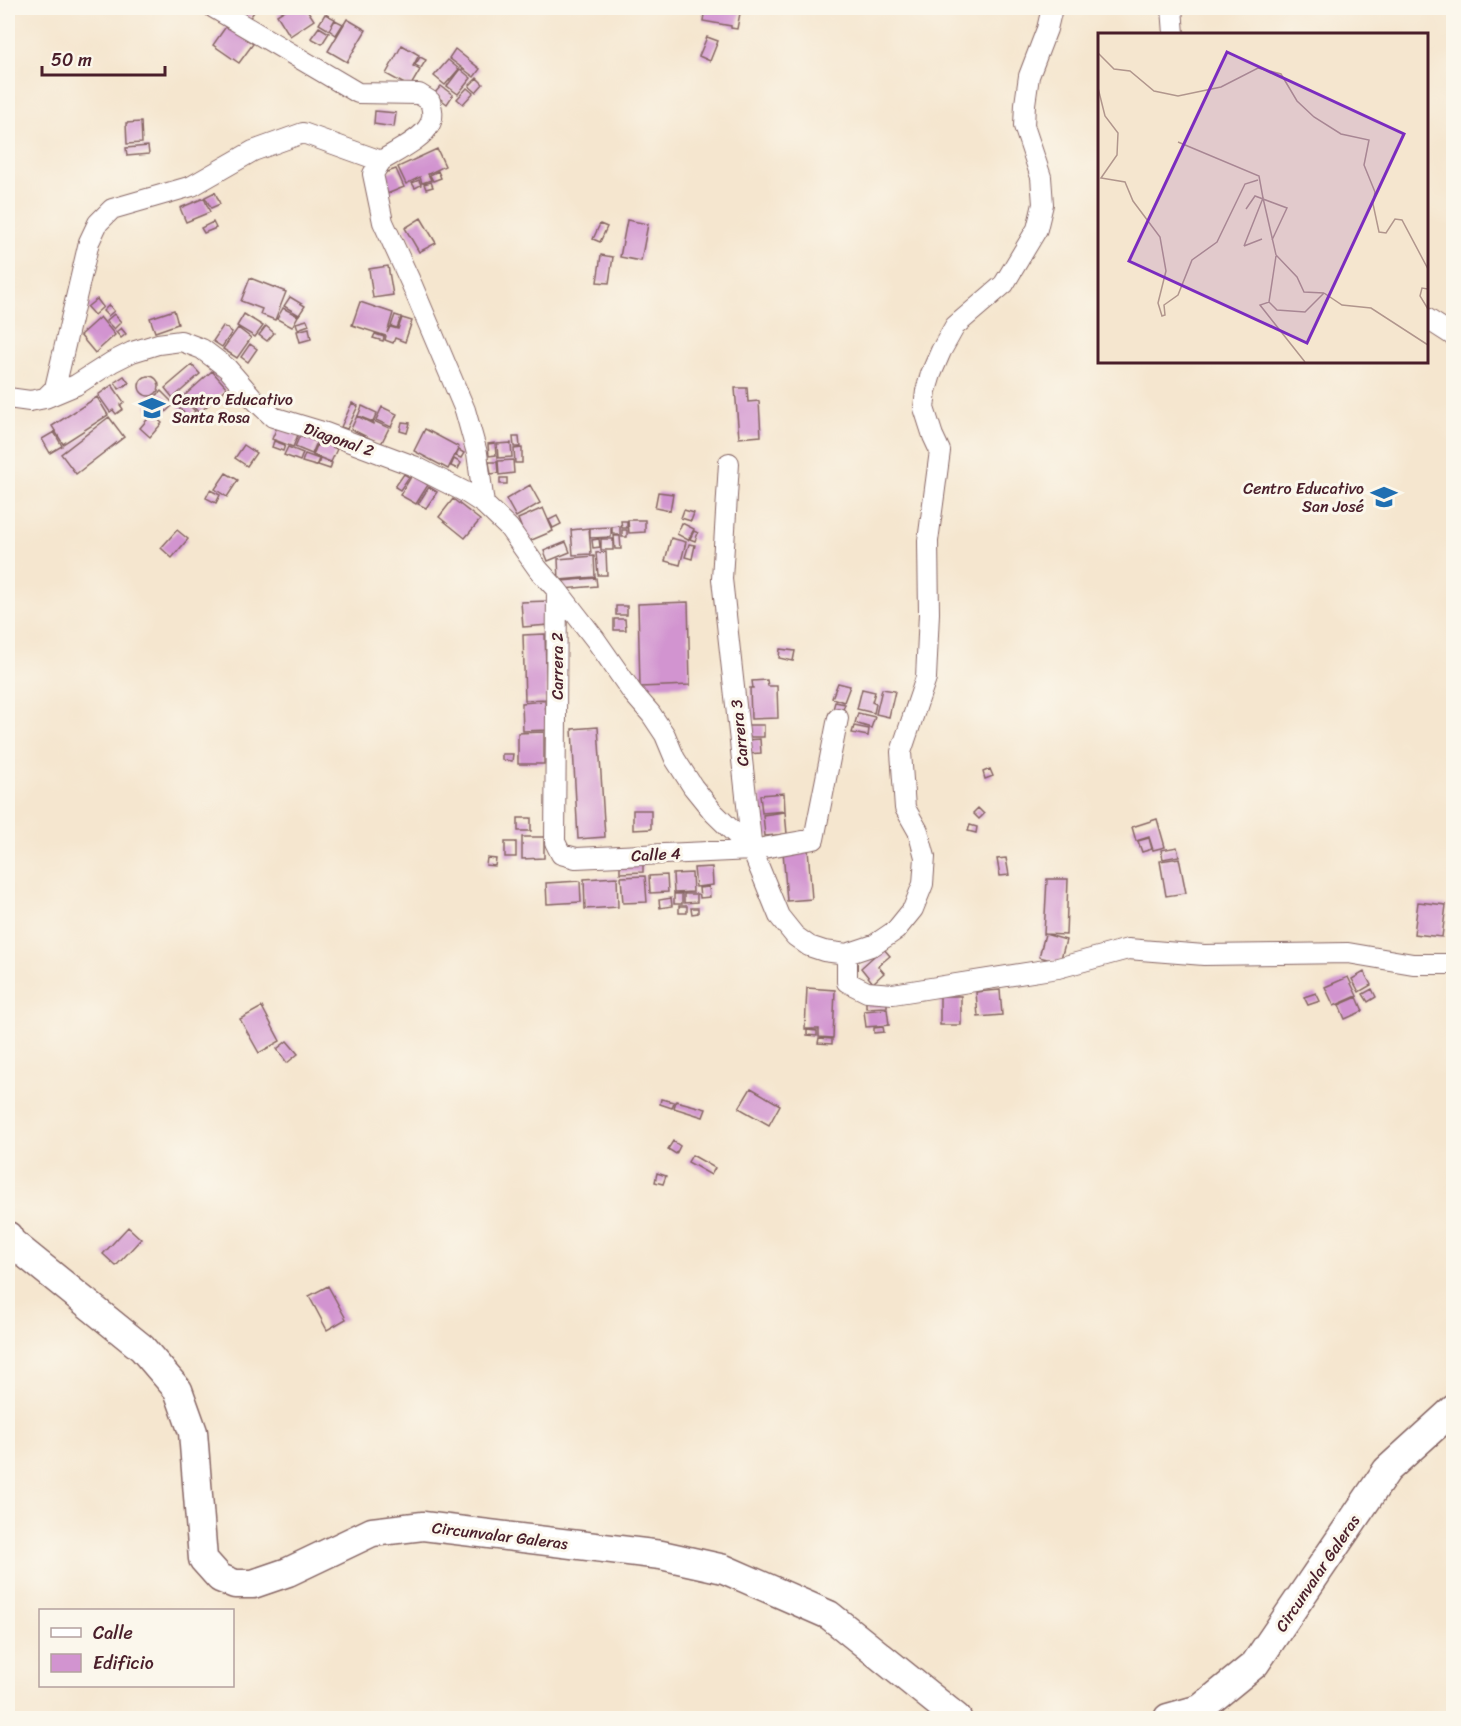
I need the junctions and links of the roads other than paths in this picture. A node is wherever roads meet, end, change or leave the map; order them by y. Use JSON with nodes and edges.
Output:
{"nodes":[{"id":1,"x":214,"y":8,"type":"edge"},
{"id":2,"x":1052,"y":8,"type":"edge"},
{"id":3,"x":1172,"y":8,"type":"edge"},
{"id":4,"x":1174,"y":33,"type":"edge"},
{"id":5,"x":381,"y":161,"type":"junction"},
{"id":6,"x":1428,"y":319,"type":"edge"},
{"id":7,"x":1454,"y":336,"type":"edge"},
{"id":8,"x":8,"y":398,"type":"edge"},
{"id":9,"x":45,"y":398,"type":"junction"},
{"id":10,"x":729,"y":463,"type":"dead end"},
{"id":11,"x":484,"y":504,"type":"junction"},
{"id":12,"x":557,"y":590,"type":"junction"},
{"id":13,"x":838,"y":718,"type":"dead end"},
{"id":14,"x":752,"y":850,"type":"junction"},
{"id":15,"x":561,"y":854,"type":"joint"},
{"id":16,"x":847,"y":954,"type":"junction"},
{"id":17,"x":1454,"y":964,"type":"edge"},
{"id":18,"x":8,"y":1236,"type":"edge"},
{"id":19,"x":1454,"y":1410,"type":"edge"},
{"id":20,"x":957,"y":1719,"type":"edge"},
{"id":21,"x":1168,"y":1719,"type":"edge"}],
"edges":[{"from":1,"to":5,"type":"street"},
{"from":2,"to":16,"type":"street"},
{"from":3,"to":4,"type":"street"},
{"from":5,"to":9,"type":"street"},
{"from":5,"to":11,"type":"street"},
{"from":6,"to":7,"type":"street"},
{"from":8,"to":9,"type":"street"},
{"from":9,"to":11,"type":"street","name":"Diagonal 2"},
{"from":10,"to":14,"type":"street","name":"Carrera 3"},
{"from":11,"to":12,"type":"street"},
{"from":12,"to":14,"type":"street"},
{"from":12,"to":15,"type":"street","name":"Carrera 2"},
{"from":13,"to":14,"type":"street","name":"Calle 4"},
{"from":14,"to":15,"type":"street","name":"Calle 4"},
{"from":14,"to":16,"type":"street","name":"Carrera 3"},
{"from":16,"to":17,"type":"street"},
{"from":18,"to":20,"type":"main road","name":"Circunvalar Galeras"},
{"from":19,"to":21,"type":"main road","name":"Circunvalar Galeras"}]}
